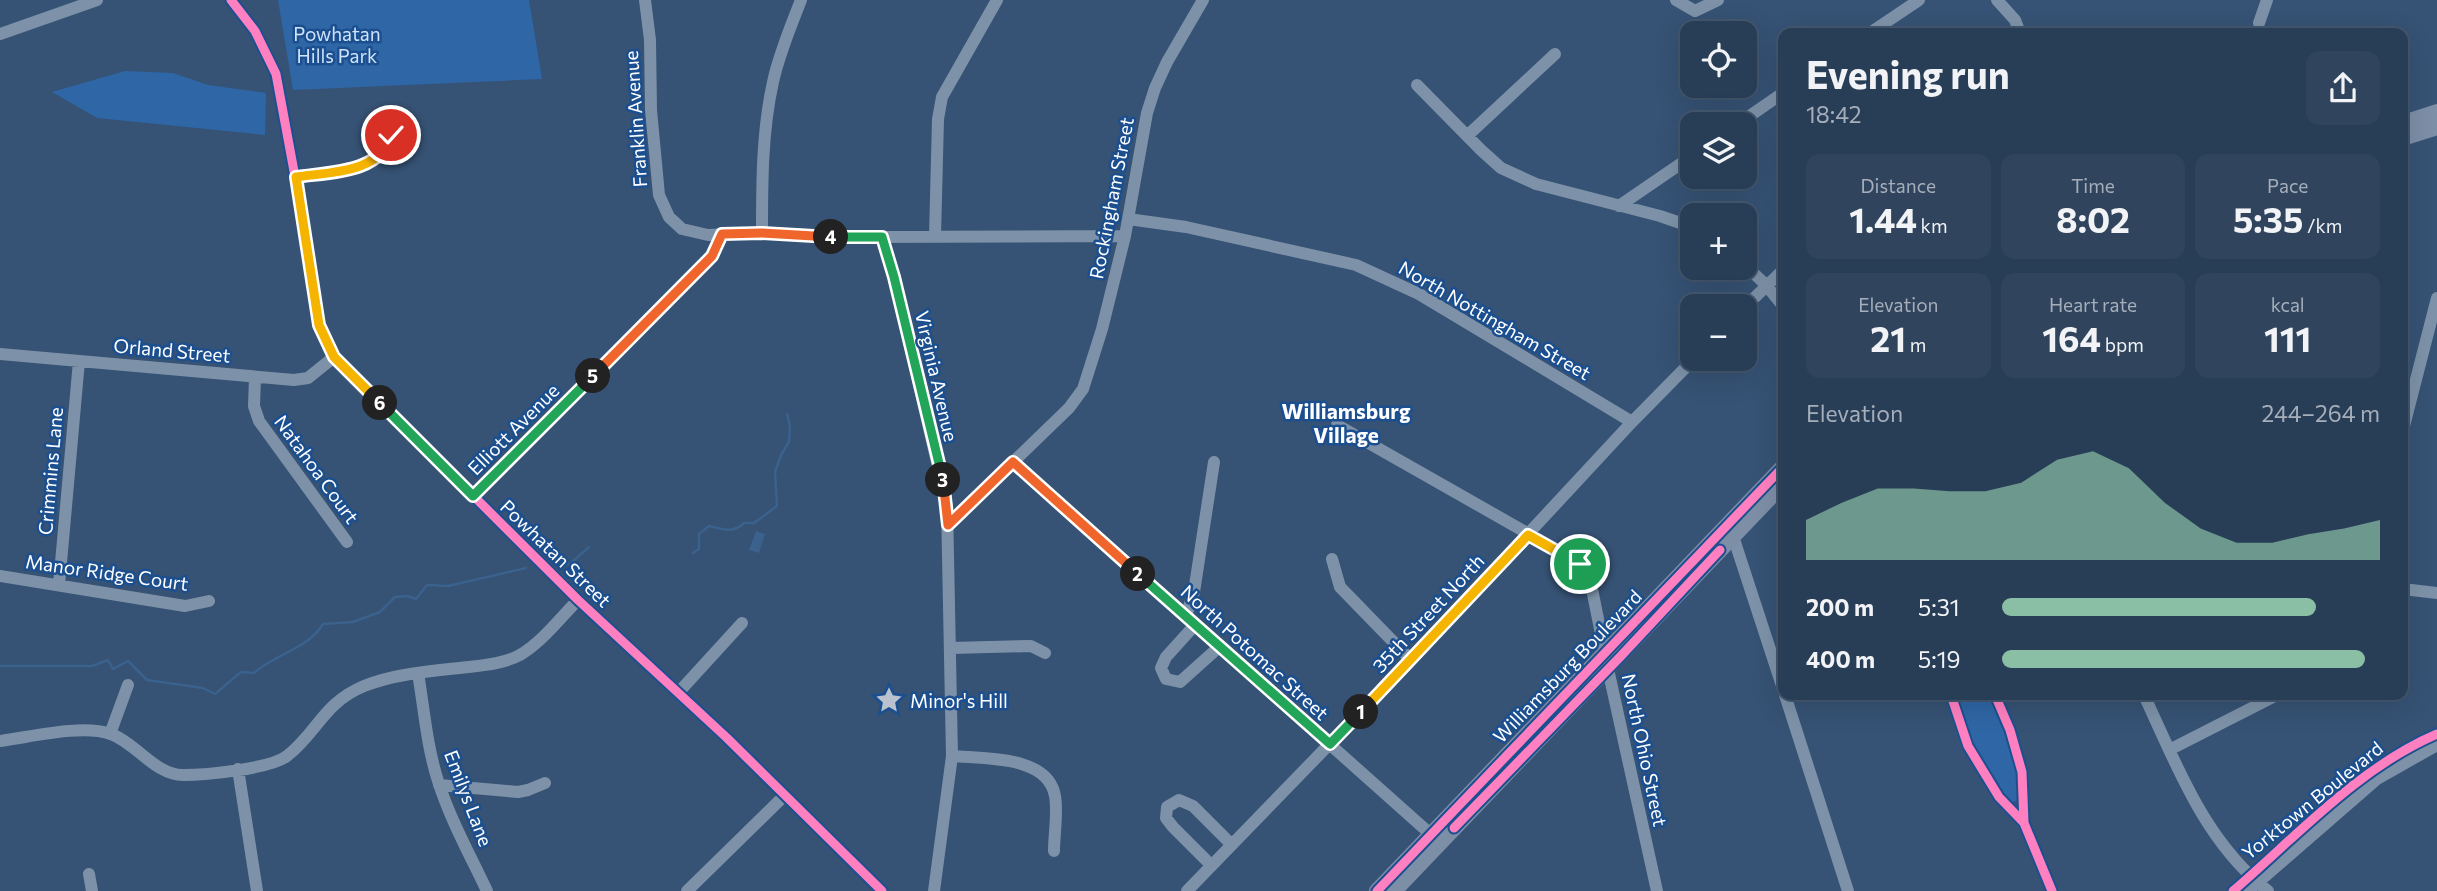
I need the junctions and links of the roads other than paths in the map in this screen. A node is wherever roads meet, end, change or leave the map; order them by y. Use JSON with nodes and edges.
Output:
{"nodes":[{"id":1,"x":97,"y":0,"type":"edge"},
{"id":2,"x":231,"y":0,"type":"edge"},
{"id":3,"x":645,"y":0,"type":"edge"},
{"id":4,"x":801,"y":0,"type":"edge"},
{"id":5,"x":997,"y":0,"type":"edge"},
{"id":6,"x":1203,"y":0,"type":"edge"},
{"id":7,"x":1676,"y":0,"type":"edge"},
{"id":8,"x":1718,"y":0,"type":"edge"},
{"id":9,"x":1919,"y":0,"type":"edge"},
{"id":10,"x":1997,"y":0,"type":"edge"},
{"id":11,"x":2267,"y":0,"type":"edge"},
{"id":12,"x":2259,"y":23,"type":"dead end"},
{"id":13,"x":1877,"y":28,"type":"edge"},
{"id":14,"x":2018,"y":28,"type":"edge"},
{"id":15,"x":1,"y":32,"type":"edge"},
{"id":16,"x":1555,"y":54,"type":"dead end"},
{"id":17,"x":1417,"y":85,"type":"dead end"},
{"id":18,"x":1778,"y":96,"type":"edge"},
{"id":19,"x":1755,"y":112,"type":"edge"},
{"id":20,"x":2437,"y":112,"type":"edge"},
{"id":21,"x":2408,"y":121,"type":"edge"},
{"id":22,"x":392,"y":123,"type":"dead end"},
{"id":23,"x":2437,"y":127,"type":"edge"},
{"id":24,"x":1467,"y":136,"type":"junction"},
{"id":25,"x":2408,"y":136,"type":"edge"},
{"id":26,"x":1680,"y":164,"type":"edge"},
{"id":27,"x":296,"y":177,"type":"junction"},
{"id":28,"x":1619,"y":206,"type":"junction"},
{"id":29,"x":1128,"y":219,"type":"junction"},
{"id":30,"x":1680,"y":223,"type":"edge"},
{"id":31,"x":762,"y":233,"type":"junction"},
{"id":32,"x":722,"y":234,"type":"junction"},
{"id":33,"x":935,"y":236,"type":"junction"},
{"id":34,"x":1125,"y":236,"type":"junction"},
{"id":35,"x":882,"y":237,"type":"junction"},
{"id":36,"x":1778,"y":274,"type":"edge"},
{"id":37,"x":1757,"y":276,"type":"edge"},
{"id":38,"x":1766,"y":285,"type":"junction"},
{"id":39,"x":1757,"y":294,"type":"edge"},
{"id":40,"x":2437,"y":298,"type":"edge"},
{"id":41,"x":1778,"y":300,"type":"edge"},
{"id":42,"x":0,"y":354,"type":"edge"},
{"id":43,"x":334,"y":357,"type":"junction"},
{"id":44,"x":79,"y":361,"type":"junction"},
{"id":45,"x":1683,"y":371,"type":"edge"},
{"id":46,"x":255,"y":377,"type":"junction"},
{"id":47,"x":2408,"y":411,"type":"edge"},
{"id":48,"x":1632,"y":422,"type":"junction"},
{"id":49,"x":1337,"y":425,"type":"dead end"},
{"id":50,"x":1013,"y":462,"type":"junction"},
{"id":51,"x":1214,"y":462,"type":"dead end"},
{"id":52,"x":1778,"y":473,"type":"edge"},
{"id":53,"x":1778,"y":488,"type":"edge"},
{"id":54,"x":473,"y":496,"type":"junction"},
{"id":55,"x":948,"y":525,"type":"junction"},
{"id":56,"x":1731,"y":530,"type":"junction"},
{"id":57,"x":1528,"y":535,"type":"junction"},
{"id":58,"x":347,"y":542,"type":"dead end"},
{"id":59,"x":1332,"y":559,"type":"dead end"},
{"id":60,"x":0,"y":576,"type":"edge"},
{"id":61,"x":60,"y":585,"type":"junction"},
{"id":62,"x":2408,"y":590,"type":"edge"},
{"id":63,"x":2437,"y":593,"type":"edge"},
{"id":64,"x":578,"y":600,"type":"junction"},
{"id":65,"x":209,"y":601,"type":"dead end"},
{"id":66,"x":1190,"y":621,"type":"junction"},
{"id":67,"x":742,"y":623,"type":"dead end"},
{"id":68,"x":1219,"y":647,"type":"junction"},
{"id":69,"x":951,"y":648,"type":"junction"},
{"id":70,"x":1605,"y":652,"type":"junction"},
{"id":71,"x":1045,"y":653,"type":"dead end"},
{"id":72,"x":1411,"y":660,"type":"junction"},
{"id":73,"x":1608,"y":669,"type":"junction"},
{"id":74,"x":418,"y":673,"type":"junction"},
{"id":75,"x":1778,"y":674,"type":"edge"},
{"id":76,"x":128,"y":685,"type":"dead end"},
{"id":77,"x":678,"y":693,"type":"junction"},
{"id":78,"x":1787,"y":700,"type":"edge"},
{"id":79,"x":1953,"y":700,"type":"edge"},
{"id":80,"x":1997,"y":700,"type":"edge"},
{"id":81,"x":2146,"y":700,"type":"edge"},
{"id":82,"x":2267,"y":700,"type":"edge"},
{"id":83,"x":110,"y":734,"type":"junction"},
{"id":84,"x":2437,"y":734,"type":"edge"},
{"id":85,"x":0,"y":741,"type":"edge"},
{"id":86,"x":1330,"y":744,"type":"junction"},
{"id":87,"x":2437,"y":745,"type":"edge"},
{"id":88,"x":2171,"y":750,"type":"junction"},
{"id":89,"x":952,"y":757,"type":"junction"},
{"id":90,"x":237,"y":769,"type":"junction"},
{"id":91,"x":545,"y":783,"type":"dead end"},
{"id":92,"x":439,"y":785,"type":"junction"},
{"id":93,"x":783,"y":796,"type":"junction"},
{"id":94,"x":2024,"y":823,"type":"junction"},
{"id":95,"x":1435,"y":838,"type":"junction"},
{"id":96,"x":1231,"y":844,"type":"junction"},
{"id":97,"x":1054,"y":851,"type":"dead end"},
{"id":98,"x":1211,"y":865,"type":"junction"},
{"id":99,"x":89,"y":874,"type":"dead end"},
{"id":100,"x":2256,"y":885,"type":"edge"},
{"id":101,"x":92,"y":891,"type":"edge"},
{"id":102,"x":257,"y":891,"type":"edge"},
{"id":103,"x":487,"y":891,"type":"edge"},
{"id":104,"x":687,"y":891,"type":"edge"},
{"id":105,"x":882,"y":891,"type":"edge"},
{"id":106,"x":934,"y":891,"type":"edge"},
{"id":107,"x":1187,"y":891,"type":"edge"},
{"id":108,"x":1377,"y":891,"type":"edge"},
{"id":109,"x":1394,"y":891,"type":"edge"},
{"id":110,"x":1657,"y":891,"type":"edge"},
{"id":111,"x":1848,"y":891,"type":"edge"},
{"id":112,"x":2052,"y":891,"type":"edge"},
{"id":113,"x":2233,"y":891,"type":"edge"}],
"edges":[{"from":1,"to":15,"type":"street"},
{"from":2,"to":27,"type":"street","name":"Powhatan Street"},
{"from":3,"to":32,"type":"street","name":"Franklin Avenue"},
{"from":4,"to":31,"type":"street"},
{"from":5,"to":33,"type":"street"},
{"from":6,"to":29,"type":"street","name":"Rockingham Street"},
{"from":7,"to":8,"type":"street"},
{"from":9,"to":13,"type":"street"},
{"from":10,"to":14,"type":"street"},
{"from":11,"to":12,"type":"street"},
{"from":16,"to":24,"type":"street"},
{"from":17,"to":24,"type":"street"},
{"from":18,"to":19,"type":"street"},
{"from":20,"to":21,"type":"main road"},
{"from":22,"to":27,"type":"street"},
{"from":23,"to":25,"type":"main road"},
{"from":24,"to":28,"type":"street"},
{"from":26,"to":28,"type":"street"},
{"from":27,"to":43,"type":"street","name":"Powhatan Street"},
{"from":28,"to":30,"type":"street"},
{"from":29,"to":34,"type":"street","name":"Rockingham Street"},
{"from":29,"to":48,"type":"street","name":"North Nottingham Street"},
{"from":31,"to":32,"type":"street"},
{"from":31,"to":35,"type":"street"},
{"from":32,"to":54,"type":"street","name":"Elliott Avenue"},
{"from":33,"to":34,"type":"street"},
{"from":33,"to":35,"type":"street"},
{"from":34,"to":50,"type":"street","name":"Rockingham Street"},
{"from":35,"to":55,"type":"street","name":"Virginia Avenue"},
{"from":36,"to":38,"type":"street"},
{"from":37,"to":38,"type":"street"},
{"from":38,"to":39,"type":"street"},
{"from":38,"to":41,"type":"street"},
{"from":40,"to":47,"type":"street"},
{"from":42,"to":44,"type":"street","name":"Orland Street"},
{"from":43,"to":46,"type":"street","name":"Orland Street"},
{"from":43,"to":54,"type":"street","name":"Powhatan Street"},
{"from":44,"to":46,"type":"street","name":"Orland Street"},
{"from":44,"to":61,"type":"street","name":"Crimmins Lane"},
{"from":45,"to":48,"type":"street","name":"35th Street North"},
{"from":46,"to":58,"type":"street","name":"Natahoa Court"},
{"from":48,"to":57,"type":"street","name":"35th Street North"},
{"from":49,"to":57,"type":"street","name":"North Ohio Street"},
{"from":50,"to":55,"type":"street","name":"Rockingham Street"},
{"from":50,"to":66,"type":"street","name":"North Potomac Street"},
{"from":51,"to":66,"type":"street"},
{"from":52,"to":56,"type":"main road","name":"Williamsburg Boulevard"},
{"from":53,"to":56,"type":"main road","name":"Williamsburg Boulevard"},
{"from":54,"to":64,"type":"street","name":"Powhatan Street"},
{"from":55,"to":69,"type":"street","name":"Virginia Avenue"},
{"from":56,"to":70,"type":"main road","name":"Williamsburg Boulevard"},
{"from":56,"to":73,"type":"main road","name":"Williamsburg Boulevard"},
{"from":56,"to":75,"type":"street"},
{"from":57,"to":70,"type":"street","name":"North Ohio Street"},
{"from":57,"to":72,"type":"street","name":"35th Street North"},
{"from":59,"to":72,"type":"street"},
{"from":60,"to":61,"type":"street","name":"Manor Ridge Court"},
{"from":61,"to":65,"type":"street","name":"Manor Ridge Court"},
{"from":62,"to":63,"type":"street"},
{"from":64,"to":74,"type":"street"},
{"from":64,"to":77,"type":"street","name":"Powhatan Street"},
{"from":66,"to":68,"type":"street","name":"North Potomac Street"},
{"from":66,"to":68,"type":"street"},
{"from":67,"to":77,"type":"street"},
{"from":68,"to":86,"type":"street","name":"North Potomac Street"},
{"from":69,"to":71,"type":"street"},
{"from":69,"to":89,"type":"street","name":"Virginia Avenue"},
{"from":70,"to":73,"type":"street","name":"North Ohio Street"},
{"from":70,"to":95,"type":"main road","name":"Williamsburg Boulevard"},
{"from":72,"to":86,"type":"street","name":"35th Street North"},
{"from":73,"to":95,"type":"main road","name":"Williamsburg Boulevard"},
{"from":73,"to":110,"type":"street","name":"North Ohio Street"},
{"from":74,"to":90,"type":"street"},
{"from":74,"to":92,"type":"street","name":"Emilys Lane"},
{"from":76,"to":83,"type":"street"},
{"from":77,"to":93,"type":"street","name":"Powhatan Street"},
{"from":78,"to":111,"type":"street"},
{"from":79,"to":94,"type":"street"},
{"from":80,"to":94,"type":"street"},
{"from":81,"to":88,"type":"street"},
{"from":82,"to":88,"type":"street"},
{"from":83,"to":85,"type":"street"},
{"from":83,"to":90,"type":"street"},
{"from":84,"to":100,"type":"street","name":"Yorktown Boulevard"},
{"from":86,"to":95,"type":"street","name":"North Potomac Street"},
{"from":86,"to":96,"type":"street","name":"35th Street North"},
{"from":87,"to":100,"type":"street","name":"Yorktown Boulevard"},
{"from":88,"to":100,"type":"street"},
{"from":89,"to":97,"type":"street"},
{"from":89,"to":106,"type":"street","name":"Virginia Avenue"},
{"from":90,"to":102,"type":"street"},
{"from":91,"to":92,"type":"street"},
{"from":92,"to":103,"type":"street","name":"Emilys Lane"},
{"from":93,"to":104,"type":"street"},
{"from":93,"to":105,"type":"street","name":"Powhatan Street"},
{"from":94,"to":112,"type":"street"},
{"from":95,"to":108,"type":"main road","name":"Williamsburg Boulevard"},
{"from":95,"to":109,"type":"main road","name":"Williamsburg Boulevard"},
{"from":96,"to":98,"type":"street","name":"35th Street North"},
{"from":96,"to":98,"type":"street"},
{"from":98,"to":107,"type":"street","name":"35th Street North"},
{"from":99,"to":101,"type":"street"},
{"from":100,"to":113,"type":"street"}]}
